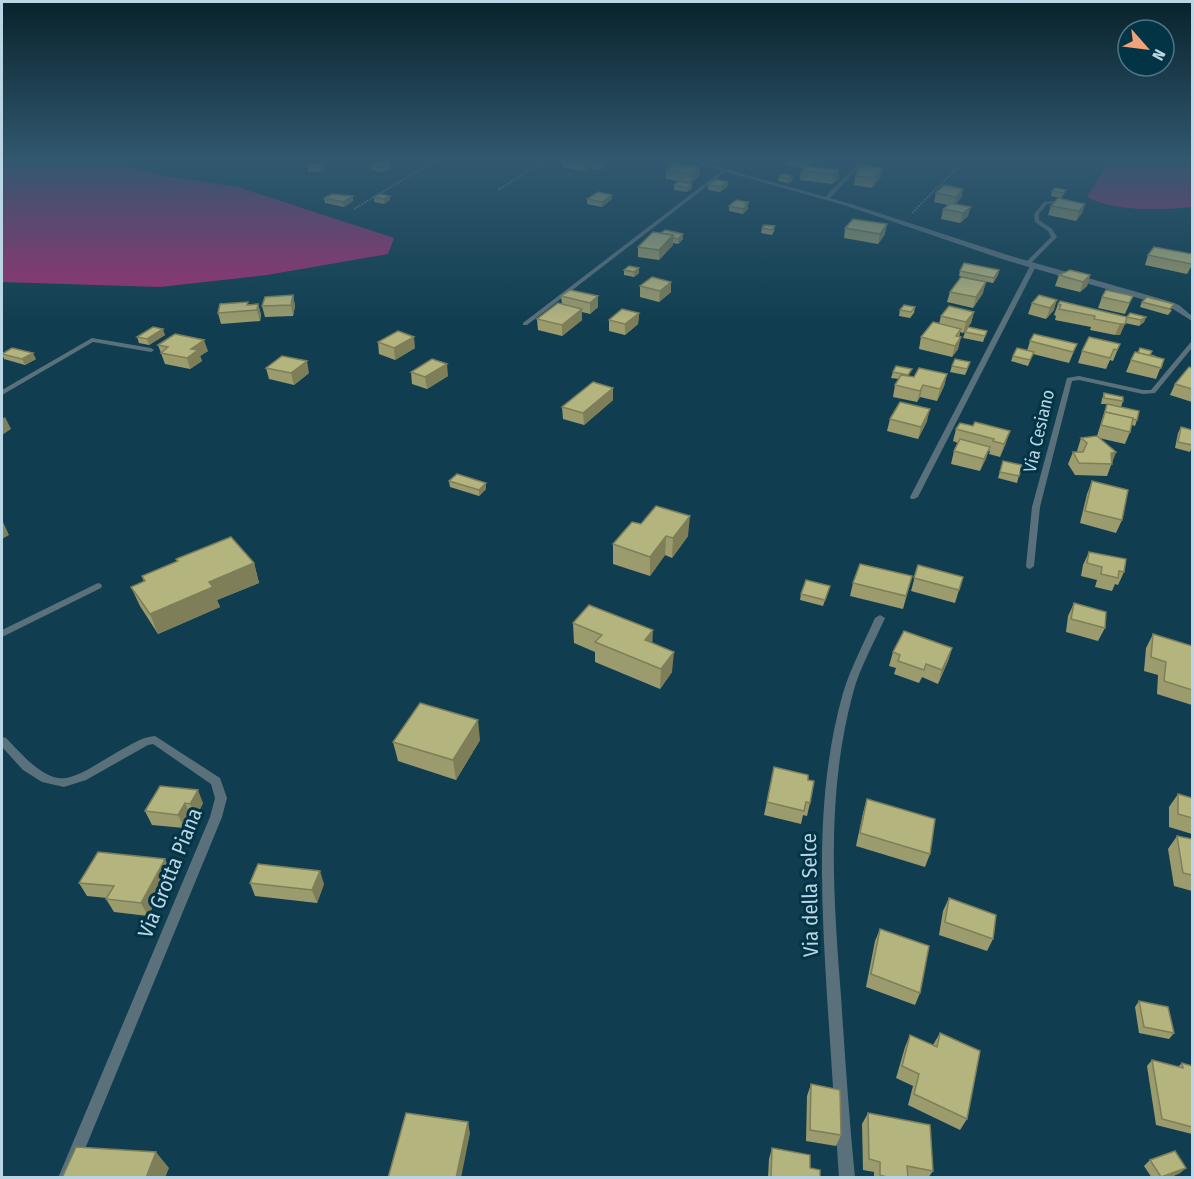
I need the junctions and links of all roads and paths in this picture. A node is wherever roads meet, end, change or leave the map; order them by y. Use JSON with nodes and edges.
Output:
{"nodes":[{"id":1,"x":667,"y":215,"type":"edge"},
{"id":2,"x":882,"y":215,"type":"edge"},
{"id":3,"x":911,"y":215,"type":"edge"},
{"id":4,"x":1037,"y":215,"type":"edge"},
{"id":5,"x":904,"y":222,"type":"junction"},
{"id":6,"x":1030,"y":265,"type":"junction"},
{"id":7,"x":1192,"y":319,"type":"edge"},
{"id":8,"x":525,"y":324,"type":"dead end"},
{"id":9,"x":1192,"y":344,"type":"edge"},
{"id":10,"x":151,"y":350,"type":"dead end"},
{"id":11,"x":2,"y":393,"type":"edge"},
{"id":12,"x":914,"y":497,"type":"dead end"},
{"id":13,"x":1030,"y":567,"type":"dead end"},
{"id":14,"x":98,"y":586,"type":"dead end"},
{"id":15,"x":880,"y":618,"type":"dead end"},
{"id":16,"x":2,"y":634,"type":"edge"},
{"id":17,"x":2,"y":741,"type":"edge"},
{"id":18,"x":64,"y":1178,"type":"edge"},
{"id":19,"x":847,"y":1178,"type":"edge"}],
"edges":[{"from":1,"to":8,"type":"lane"},
{"from":2,"to":5,"type":"street"},
{"from":3,"to":5,"type":"path"},
{"from":4,"to":6,"type":"lane"},
{"from":5,"to":6,"type":"street"},
{"from":6,"to":7,"type":"street"},
{"from":6,"to":12,"type":"lane"},
{"from":9,"to":13,"type":"lane","name":"Via Cesiano"},
{"from":10,"to":11,"type":"lane"},
{"from":14,"to":16,"type":"lane"},
{"from":15,"to":19,"type":"lane","name":"Via della Selce"},
{"from":17,"to":18,"type":"lane","name":"Via Grotta Piana"}]}
